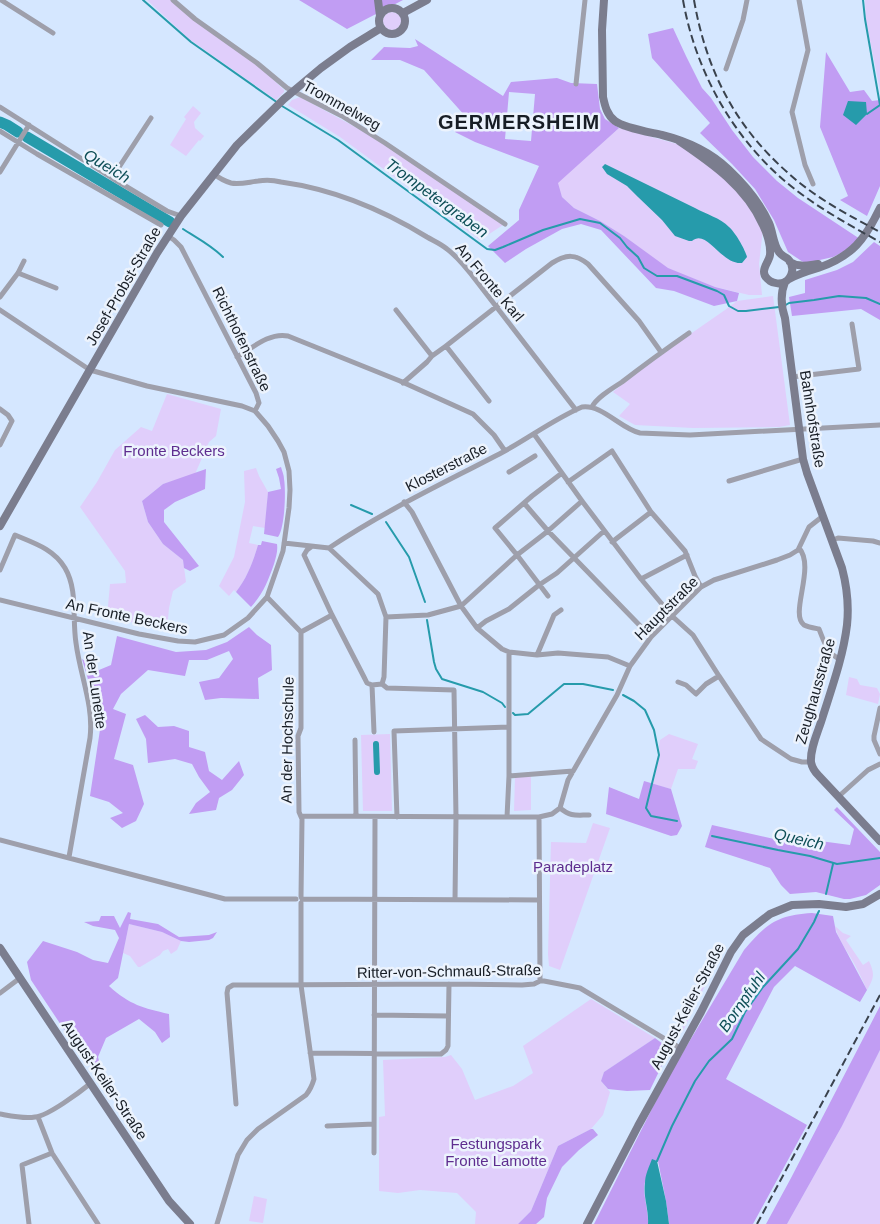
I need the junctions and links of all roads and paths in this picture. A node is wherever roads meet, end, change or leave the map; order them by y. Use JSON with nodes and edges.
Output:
{"nodes":[{"id":1,"x":1,"y":0,"type":"edge"},
{"id":2,"x":173,"y":0,"type":"edge"},
{"id":3,"x":378,"y":0,"type":"edge"},
{"id":4,"x":382,"y":0,"type":"edge"},
{"id":5,"x":427,"y":0,"type":"edge"},
{"id":6,"x":585,"y":0,"type":"edge"},
{"id":7,"x":604,"y":0,"type":"edge"},
{"id":8,"x":748,"y":0,"type":"edge"},
{"id":9,"x":799,"y":0,"type":"edge"},
{"id":10,"x":391,"y":8,"type":"junction"},
{"id":11,"x":403,"y":13,"type":"junction"},
{"id":12,"x":380,"y":16,"type":"junction"},
{"id":13,"x":381,"y":28,"type":"junction"},
{"id":14,"x":53,"y":33,"type":"dead end"},
{"id":15,"x":726,"y":68,"type":"dead end"},
{"id":16,"x":576,"y":84,"type":"dead end"},
{"id":17,"x":292,"y":92,"type":"junction"},
{"id":18,"x":0,"y":107,"type":"edge"},
{"id":19,"x":151,"y":118,"type":"dead end"},
{"id":20,"x":29,"y":125,"type":"junction"},
{"id":21,"x":0,"y":131,"type":"edge"},
{"id":22,"x":679,"y":141,"type":"junction"},
{"id":23,"x":19,"y":143,"type":"junction"},
{"id":24,"x":0,"y":172,"type":"edge"},
{"id":25,"x":214,"y":174,"type":"junction"},
{"id":26,"x":112,"y":178,"type":"junction"},
{"id":27,"x":813,"y":184,"type":"dead end"},
{"id":28,"x":880,"y":208,"type":"edge"},
{"id":29,"x":181,"y":216,"type":"junction"},
{"id":30,"x":505,"y":224,"type":"dead end"},
{"id":31,"x":162,"y":225,"type":"dead end"},
{"id":32,"x":168,"y":236,"type":"junction"},
{"id":33,"x":769,"y":259,"type":"junction"},
{"id":34,"x":787,"y":260,"type":"junction"},
{"id":35,"x":24,"y":261,"type":"dead end"},
{"id":36,"x":835,"y":261,"type":"junction"},
{"id":37,"x":18,"y":273,"type":"junction"},
{"id":38,"x":787,"y":280,"type":"junction"},
{"id":39,"x":776,"y":283,"type":"junction"},
{"id":40,"x":56,"y":288,"type":"dead end"},
{"id":41,"x":0,"y":297,"type":"edge"},
{"id":42,"x":781,"y":300,"type":"junction"},
{"id":43,"x":497,"y":307,"type":"junction"},
{"id":44,"x":0,"y":310,"type":"edge"},
{"id":45,"x":396,"y":310,"type":"dead end"},
{"id":46,"x":852,"y":324,"type":"dead end"},
{"id":47,"x":689,"y":333,"type":"dead end"},
{"id":48,"x":446,"y":346,"type":"junction"},
{"id":49,"x":661,"y":352,"type":"junction"},
{"id":50,"x":432,"y":356,"type":"junction"},
{"id":51,"x":237,"y":357,"type":"junction"},
{"id":52,"x":90,"y":370,"type":"junction"},
{"id":53,"x":792,"y":377,"type":"junction"},
{"id":54,"x":403,"y":383,"type":"junction"},
{"id":55,"x":489,"y":401,"type":"dead end"},
{"id":56,"x":592,"y":407,"type":"junction"},
{"id":57,"x":0,"y":409,"type":"edge"},
{"id":58,"x":576,"y":410,"type":"junction"},
{"id":59,"x":255,"y":411,"type":"junction"},
{"id":60,"x":880,"y":425,"type":"edge"},
{"id":61,"x":799,"y":430,"type":"junction"},
{"id":62,"x":534,"y":434,"type":"junction"},
{"id":63,"x":0,"y":445,"type":"edge"},
{"id":64,"x":505,"y":451,"type":"junction"},
{"id":65,"x":535,"y":456,"type":"dead end"},
{"id":66,"x":803,"y":459,"type":"junction"},
{"id":67,"x":509,"y":472,"type":"dead end"},
{"id":68,"x":562,"y":473,"type":"junction"},
{"id":69,"x":568,"y":482,"type":"junction"},
{"id":70,"x":729,"y":482,"type":"dead end"},
{"id":71,"x":582,"y":500,"type":"junction"},
{"id":72,"x":404,"y":502,"type":"junction"},
{"id":73,"x":524,"y":503,"type":"junction"},
{"id":74,"x":651,"y":512,"type":"junction"},
{"id":75,"x":823,"y":516,"type":"junction"},
{"id":76,"x":0,"y":526,"type":"edge"},
{"id":77,"x":548,"y":531,"type":"junction"},
{"id":78,"x":604,"y":531,"type":"junction"},
{"id":79,"x":832,"y":540,"type":"junction"},
{"id":80,"x":612,"y":542,"type":"junction"},
{"id":81,"x":284,"y":543,"type":"junction"},
{"id":82,"x":880,"y":543,"type":"edge"},
{"id":83,"x":312,"y":546,"type":"junction"},
{"id":84,"x":329,"y":548,"type":"junction"},
{"id":85,"x":799,"y":548,"type":"junction"},
{"id":86,"x":517,"y":555,"type":"junction"},
{"id":87,"x":688,"y":555,"type":"junction"},
{"id":88,"x":574,"y":557,"type":"junction"},
{"id":89,"x":0,"y":570,"type":"edge"},
{"id":90,"x":641,"y":579,"type":"junction"},
{"id":91,"x":539,"y":585,"type":"junction"},
{"id":92,"x":701,"y":586,"type":"junction"},
{"id":93,"x":548,"y":596,"type":"dead end"},
{"id":94,"x":268,"y":597,"type":"junction"},
{"id":95,"x":0,"y":600,"type":"edge"},
{"id":96,"x":461,"y":606,"type":"junction"},
{"id":97,"x":561,"y":610,"type":"dead end"},
{"id":98,"x":332,"y":616,"type":"junction"},
{"id":99,"x":672,"y":616,"type":"junction"},
{"id":100,"x":74,"y":618,"type":"junction"},
{"id":101,"x":386,"y":618,"type":"junction"},
{"id":102,"x":477,"y":628,"type":"junction"},
{"id":103,"x":301,"y":632,"type":"junction"},
{"id":104,"x":652,"y":637,"type":"junction"},
{"id":105,"x":509,"y":652,"type":"junction"},
{"id":106,"x":538,"y":654,"type":"junction"},
{"id":107,"x":840,"y":659,"type":"junction"},
{"id":108,"x":630,"y":666,"type":"junction"},
{"id":109,"x":719,"y":676,"type":"junction"},
{"id":110,"x":678,"y":682,"type":"dead end"},
{"id":111,"x":382,"y":684,"type":"junction"},
{"id":112,"x":372,"y":685,"type":"junction"},
{"id":113,"x":880,"y":708,"type":"edge"},
{"id":114,"x":509,"y":727,"type":"junction"},
{"id":115,"x":456,"y":729,"type":"junction"},
{"id":116,"x":374,"y":732,"type":"dead end"},
{"id":117,"x":355,"y":740,"type":"dead end"},
{"id":118,"x":880,"y":754,"type":"edge"},
{"id":119,"x":811,"y":762,"type":"junction"},
{"id":120,"x":880,"y":764,"type":"edge"},
{"id":121,"x":573,"y":771,"type":"junction"},
{"id":122,"x":509,"y":776,"type":"junction"},
{"id":123,"x":838,"y":797,"type":"junction"},
{"id":124,"x":560,"y":808,"type":"junction"},
{"id":125,"x":589,"y":815,"type":"dead end"},
{"id":126,"x":301,"y":816,"type":"junction"},
{"id":127,"x":356,"y":816,"type":"junction"},
{"id":128,"x":456,"y":816,"type":"junction"},
{"id":129,"x":375,"y":817,"type":"junction"},
{"id":130,"x":397,"y":817,"type":"junction"},
{"id":131,"x":507,"y":817,"type":"junction"},
{"id":132,"x":539,"y":817,"type":"junction"},
{"id":133,"x":0,"y":840,"type":"edge"},
{"id":134,"x":880,"y":841,"type":"edge"},
{"id":135,"x":69,"y":857,"type":"junction"},
{"id":136,"x":880,"y":894,"type":"edge"},
{"id":137,"x":375,"y":898,"type":"junction"},
{"id":138,"x":300,"y":899,"type":"junction"},
{"id":139,"x":455,"y":900,"type":"junction"},
{"id":140,"x":539,"y":900,"type":"junction"},
{"id":141,"x":0,"y":948,"type":"edge"},
{"id":142,"x":20,"y":978,"type":"junction"},
{"id":143,"x":540,"y":981,"type":"junction"},
{"id":144,"x":375,"y":984,"type":"junction"},
{"id":145,"x":449,"y":984,"type":"junction"},
{"id":146,"x":301,"y":985,"type":"junction"},
{"id":147,"x":0,"y":993,"type":"edge"},
{"id":148,"x":374,"y":1015,"type":"junction"},
{"id":149,"x":448,"y":1016,"type":"junction"},
{"id":150,"x":680,"y":1048,"type":"junction"},
{"id":151,"x":310,"y":1054,"type":"junction"},
{"id":152,"x":374,"y":1054,"type":"junction"},
{"id":153,"x":92,"y":1083,"type":"junction"},
{"id":154,"x":236,"y":1104,"type":"dead end"},
{"id":155,"x":0,"y":1114,"type":"edge"},
{"id":156,"x":38,"y":1117,"type":"junction"},
{"id":157,"x":374,"y":1124,"type":"junction"},
{"id":158,"x":327,"y":1126,"type":"dead end"},
{"id":159,"x":52,"y":1153,"type":"junction"},
{"id":160,"x":374,"y":1153,"type":"dead end"},
{"id":161,"x":29,"y":1224,"type":"edge"},
{"id":162,"x":98,"y":1224,"type":"edge"},
{"id":163,"x":190,"y":1224,"type":"edge"},
{"id":164,"x":217,"y":1224,"type":"edge"},
{"id":165,"x":586,"y":1224,"type":"edge"}],
"edges":[{"from":1,"to":14,"type":"street"},
{"from":2,"to":17,"type":"street","name":"Trommelweg"},
{"from":3,"to":12,"type":"street"},
{"from":4,"to":10,"type":"street"},
{"from":5,"to":11,"type":"street"},
{"from":6,"to":16,"type":"street"},
{"from":7,"to":22,"type":"street","name":"Bahnhofstraße"},
{"from":8,"to":15,"type":"street"},
{"from":9,"to":27,"type":"street"},
{"from":10,"to":11,"type":"street"},
{"from":10,"to":12,"type":"street"},
{"from":11,"to":13,"type":"street"},
{"from":12,"to":13,"type":"street"},
{"from":13,"to":17,"type":"street","name":"Josef-Probst-Straße"},
{"from":17,"to":25,"type":"street","name":"Josef-Probst-Straße"},
{"from":17,"to":30,"type":"street","name":"Trommelweg"},
{"from":18,"to":20,"type":"street"},
{"from":19,"to":26,"type":"street"},
{"from":20,"to":23,"type":"street"},
{"from":20,"to":26,"type":"street"},
{"from":21,"to":23,"type":"street"},
{"from":22,"to":33,"type":"street","name":"Bahnhofstraße"},
{"from":22,"to":34,"type":"street","name":"Bahnhofstraße"},
{"from":23,"to":24,"type":"street"},
{"from":23,"to":31,"type":"street"},
{"from":25,"to":29,"type":"street","name":"Josef-Probst-Straße"},
{"from":25,"to":43,"type":"street","name":"An Fronte Karl"},
{"from":26,"to":29,"type":"street"},
{"from":28,"to":36,"type":"street"},
{"from":29,"to":32,"type":"street","name":"Josef-Probst-Straße"},
{"from":32,"to":51,"type":"street","name":"Richthofenstraße"},
{"from":32,"to":52,"type":"street","name":"Josef-Probst-Straße"},
{"from":33,"to":34,"type":"street"},
{"from":33,"to":39,"type":"street","name":"Bahnhofstraße"},
{"from":34,"to":36,"type":"street"},
{"from":34,"to":38,"type":"street","name":"Bahnhofstraße"},
{"from":35,"to":37,"type":"street"},
{"from":36,"to":38,"type":"street"},
{"from":37,"to":40,"type":"street"},
{"from":37,"to":41,"type":"street"},
{"from":38,"to":39,"type":"street"},
{"from":38,"to":42,"type":"street","name":"Bahnhofstraße"},
{"from":39,"to":42,"type":"street","name":"Bahnhofstraße"},
{"from":42,"to":53,"type":"street","name":"Bahnhofstraße"},
{"from":43,"to":48,"type":"street"},
{"from":43,"to":49,"type":"street"},
{"from":43,"to":58,"type":"street","name":"An Fronte Karl"},
{"from":44,"to":52,"type":"street"},
{"from":45,"to":50,"type":"street"},
{"from":46,"to":53,"type":"street"},
{"from":47,"to":49,"type":"street"},
{"from":48,"to":50,"type":"street"},
{"from":48,"to":55,"type":"street"},
{"from":49,"to":56,"type":"street"},
{"from":50,"to":54,"type":"street"},
{"from":51,"to":54,"type":"street"},
{"from":51,"to":59,"type":"street","name":"Richthofenstraße"},
{"from":52,"to":59,"type":"street"},
{"from":52,"to":76,"type":"street","name":"Josef-Probst-Straße"},
{"from":53,"to":61,"type":"street","name":"Bahnhofstraße"},
{"from":54,"to":64,"type":"street"},
{"from":56,"to":58,"type":"street","name":"Klosterstraße"},
{"from":56,"to":61,"type":"street"},
{"from":57,"to":63,"type":"street"},
{"from":58,"to":62,"type":"street","name":"Klosterstraße"},
{"from":59,"to":81,"type":"street","name":"Richthofenstraße"},
{"from":60,"to":61,"type":"street"},
{"from":61,"to":66,"type":"street","name":"Bahnhofstraße"},
{"from":62,"to":64,"type":"street","name":"Klosterstraße"},
{"from":62,"to":68,"type":"street"},
{"from":64,"to":72,"type":"street","name":"Klosterstraße"},
{"from":65,"to":67,"type":"street"},
{"from":66,"to":70,"type":"street"},
{"from":66,"to":75,"type":"street","name":"Bahnhofstraße"},
{"from":68,"to":69,"type":"street"},
{"from":68,"to":73,"type":"street"},
{"from":69,"to":71,"type":"street"},
{"from":69,"to":74,"type":"street"},
{"from":71,"to":77,"type":"street"},
{"from":71,"to":78,"type":"street"},
{"from":72,"to":84,"type":"street","name":"Klosterstraße"},
{"from":72,"to":96,"type":"street"},
{"from":73,"to":77,"type":"street"},
{"from":73,"to":86,"type":"street"},
{"from":74,"to":80,"type":"street"},
{"from":74,"to":87,"type":"street"},
{"from":75,"to":79,"type":"street","name":"Bahnhofstraße"},
{"from":75,"to":85,"type":"street"},
{"from":77,"to":86,"type":"street"},
{"from":77,"to":88,"type":"street"},
{"from":78,"to":80,"type":"street"},
{"from":78,"to":88,"type":"street"},
{"from":79,"to":82,"type":"street"},
{"from":79,"to":107,"type":"street","name":"Zeughausstraße"},
{"from":80,"to":90,"type":"street"},
{"from":81,"to":83,"type":"street"},
{"from":81,"to":94,"type":"street","name":"An Fronte Beckers"},
{"from":83,"to":84,"type":"street"},
{"from":83,"to":98,"type":"street"},
{"from":84,"to":101,"type":"street"},
{"from":85,"to":92,"type":"street","name":"Hauptstraße"},
{"from":85,"to":107,"type":"street"},
{"from":86,"to":91,"type":"street"},
{"from":86,"to":96,"type":"street"},
{"from":87,"to":90,"type":"street"},
{"from":87,"to":92,"type":"street"},
{"from":88,"to":91,"type":"street"},
{"from":88,"to":104,"type":"street"},
{"from":89,"to":100,"type":"street","name":"An der Lunette"},
{"from":90,"to":99,"type":"street"},
{"from":91,"to":93,"type":"street"},
{"from":91,"to":102,"type":"street"},
{"from":92,"to":99,"type":"street","name":"Hauptstraße"},
{"from":94,"to":100,"type":"street","name":"An Fronte Beckers"},
{"from":94,"to":103,"type":"street"},
{"from":95,"to":100,"type":"street","name":"An Fronte Beckers"},
{"from":96,"to":101,"type":"street"},
{"from":96,"to":102,"type":"street"},
{"from":97,"to":106,"type":"street"},
{"from":98,"to":103,"type":"street"},
{"from":98,"to":112,"type":"street"},
{"from":99,"to":104,"type":"street","name":"Hauptstraße"},
{"from":99,"to":109,"type":"street"},
{"from":100,"to":135,"type":"street","name":"An der Lunette"},
{"from":101,"to":111,"type":"street"},
{"from":102,"to":105,"type":"street"},
{"from":103,"to":126,"type":"street","name":"An der Hochschule"},
{"from":104,"to":108,"type":"street","name":"Hauptstraße"},
{"from":105,"to":106,"type":"street"},
{"from":105,"to":114,"type":"street"},
{"from":106,"to":108,"type":"street"},
{"from":107,"to":119,"type":"street","name":"Zeughausstraße"},
{"from":108,"to":121,"type":"street","name":"Hauptstraße"},
{"from":109,"to":110,"type":"street"},
{"from":109,"to":119,"type":"street"},
{"from":111,"to":112,"type":"street"},
{"from":111,"to":115,"type":"street"},
{"from":112,"to":116,"type":"street"},
{"from":113,"to":118,"type":"street"},
{"from":114,"to":115,"type":"street"},
{"from":114,"to":122,"type":"street"},
{"from":115,"to":128,"type":"street"},
{"from":115,"to":130,"type":"street"},
{"from":117,"to":127,"type":"street"},
{"from":119,"to":123,"type":"street"},
{"from":120,"to":123,"type":"street"},
{"from":121,"to":122,"type":"street"},
{"from":121,"to":124,"type":"street","name":"Hauptstraße"},
{"from":122,"to":131,"type":"street"},
{"from":123,"to":134,"type":"street"},
{"from":124,"to":125,"type":"street"},
{"from":124,"to":132,"type":"street"},
{"from":126,"to":127,"type":"street"},
{"from":126,"to":138,"type":"street","name":"An der Hochschule"},
{"from":127,"to":129,"type":"street"},
{"from":128,"to":130,"type":"street"},
{"from":128,"to":131,"type":"street"},
{"from":128,"to":139,"type":"street"},
{"from":129,"to":130,"type":"street"},
{"from":129,"to":137,"type":"street"},
{"from":131,"to":132,"type":"street"},
{"from":132,"to":140,"type":"street"},
{"from":133,"to":135,"type":"street"},
{"from":135,"to":138,"type":"street"},
{"from":136,"to":150,"type":"street","name":"August-Keiler-Straße"},
{"from":137,"to":138,"type":"street"},
{"from":137,"to":139,"type":"street"},
{"from":137,"to":144,"type":"street"},
{"from":138,"to":146,"type":"street","name":"An der Hochschule"},
{"from":139,"to":140,"type":"street"},
{"from":140,"to":143,"type":"street"},
{"from":141,"to":142,"type":"street","name":"August-Keiler-Straße"},
{"from":142,"to":147,"type":"street"},
{"from":142,"to":153,"type":"street","name":"August-Keiler-Straße"},
{"from":143,"to":145,"type":"street","name":"Ritter-von-Schmauß-Straße"},
{"from":143,"to":150,"type":"street","name":"Ritter-von-Schmauß-Straße"},
{"from":144,"to":145,"type":"street","name":"Ritter-von-Schmauß-Straße"},
{"from":144,"to":146,"type":"street","name":"Ritter-von-Schmauß-Straße"},
{"from":144,"to":148,"type":"street"},
{"from":145,"to":149,"type":"street"},
{"from":146,"to":151,"type":"street","name":"An der Hochschule"},
{"from":146,"to":154,"type":"street","name":"Ritter-von-Schmauß-Straße"},
{"from":148,"to":149,"type":"street"},
{"from":148,"to":152,"type":"street"},
{"from":149,"to":152,"type":"street"},
{"from":150,"to":165,"type":"street","name":"August-Keiler-Straße"},
{"from":151,"to":152,"type":"street"},
{"from":151,"to":164,"type":"street","name":"An der Hochschule"},
{"from":152,"to":157,"type":"street"},
{"from":153,"to":156,"type":"street"},
{"from":153,"to":163,"type":"street","name":"August-Keiler-Straße"},
{"from":155,"to":156,"type":"street"},
{"from":156,"to":159,"type":"street"},
{"from":157,"to":158,"type":"street"},
{"from":157,"to":160,"type":"street"},
{"from":159,"to":161,"type":"street"},
{"from":159,"to":162,"type":"street"}]}
